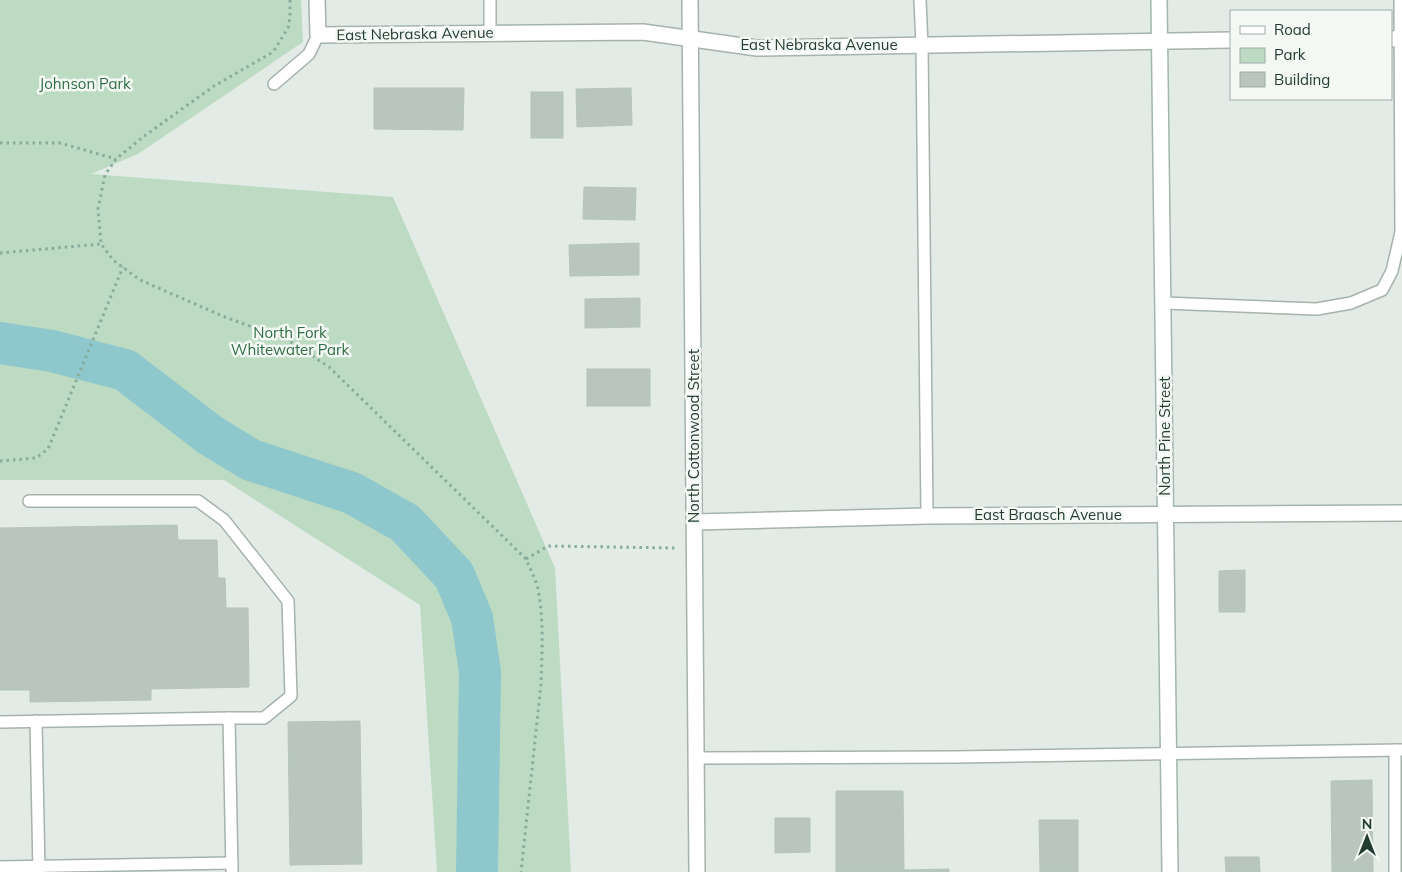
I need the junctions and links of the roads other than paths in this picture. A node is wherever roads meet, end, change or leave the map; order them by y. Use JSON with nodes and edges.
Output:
{"nodes":[{"id":1,"x":317,"y":0,"type":"edge"},
{"id":2,"x":490,"y":0,"type":"edge"},
{"id":3,"x":690,"y":0,"type":"edge"},
{"id":4,"x":920,"y":0,"type":"edge"},
{"id":5,"x":1159,"y":0,"type":"edge"},
{"id":6,"x":1400,"y":0,"type":"edge"},
{"id":7,"x":490,"y":33,"type":"junction"},
{"id":8,"x":318,"y":35,"type":"junction"},
{"id":9,"x":1398,"y":38,"type":"edge"},
{"id":10,"x":691,"y":39,"type":"junction"},
{"id":11,"x":1230,"y":40,"type":"edge"},
{"id":12,"x":1160,"y":41,"type":"junction"},
{"id":13,"x":922,"y":45,"type":"junction"},
{"id":14,"x":274,"y":84,"type":"dead end"},
{"id":15,"x":1164,"y":304,"type":"junction"},
{"id":16,"x":29,"y":500,"type":"dead end"},
{"id":17,"x":1402,"y":513,"type":"edge"},
{"id":18,"x":1166,"y":515,"type":"junction"},
{"id":19,"x":928,"y":516,"type":"junction"},
{"id":20,"x":695,"y":522,"type":"junction"},
{"id":21,"x":229,"y":718,"type":"junction"},
{"id":22,"x":36,"y":721,"type":"junction"},
{"id":23,"x":0,"y":722,"type":"edge"},
{"id":24,"x":1398,"y":750,"type":"edge"},
{"id":25,"x":1169,"y":753,"type":"junction"},
{"id":26,"x":696,"y":758,"type":"junction"},
{"id":27,"x":0,"y":867,"type":"edge"},
{"id":28,"x":232,"y":867,"type":"edge"},
{"id":29,"x":38,"y":869,"type":"edge"},
{"id":30,"x":697,"y":872,"type":"edge"},
{"id":31,"x":1170,"y":872,"type":"edge"},
{"id":32,"x":1395,"y":872,"type":"edge"}],
"edges":[{"from":1,"to":8,"type":"street"},
{"from":2,"to":7,"type":"lane"},
{"from":3,"to":10,"type":"street","name":"North Cottonwood Street"},
{"from":4,"to":13,"type":"lane"},
{"from":5,"to":12,"type":"street","name":"North Pine Street"},
{"from":6,"to":9,"type":"lane"},
{"from":7,"to":8,"type":"street","name":"East Nebraska Avenue"},
{"from":7,"to":10,"type":"street","name":"East Nebraska Avenue"},
{"from":8,"to":14,"type":"lane"},
{"from":9,"to":15,"type":"lane"},
{"from":10,"to":13,"type":"street","name":"East Nebraska Avenue"},
{"from":10,"to":20,"type":"street","name":"North Cottonwood Street"},
{"from":11,"to":12,"type":"street","name":"East Nebraska Avenue"},
{"from":12,"to":13,"type":"street","name":"East Nebraska Avenue"},
{"from":12,"to":15,"type":"street","name":"North Pine Street"},
{"from":13,"to":19,"type":"lane"},
{"from":15,"to":18,"type":"street","name":"North Pine Street"},
{"from":16,"to":21,"type":"lane"},
{"from":17,"to":18,"type":"street","name":"East Braasch Avenue"},
{"from":18,"to":19,"type":"street","name":"East Braasch Avenue"},
{"from":18,"to":25,"type":"street","name":"North Pine Street"},
{"from":19,"to":20,"type":"street","name":"East Braasch Avenue"},
{"from":20,"to":26,"type":"street","name":"North Cottonwood Street"},
{"from":21,"to":22,"type":"lane"},
{"from":21,"to":28,"type":"lane"},
{"from":22,"to":23,"type":"lane"},
{"from":22,"to":29,"type":"lane"},
{"from":24,"to":25,"type":"lane"},
{"from":24,"to":32,"type":"lane"},
{"from":25,"to":26,"type":"lane"},
{"from":25,"to":31,"type":"street","name":"North Pine Street"},
{"from":26,"to":30,"type":"street","name":"North Cottonwood Street"},
{"from":27,"to":29,"type":"lane"},
{"from":28,"to":29,"type":"lane"}]}
